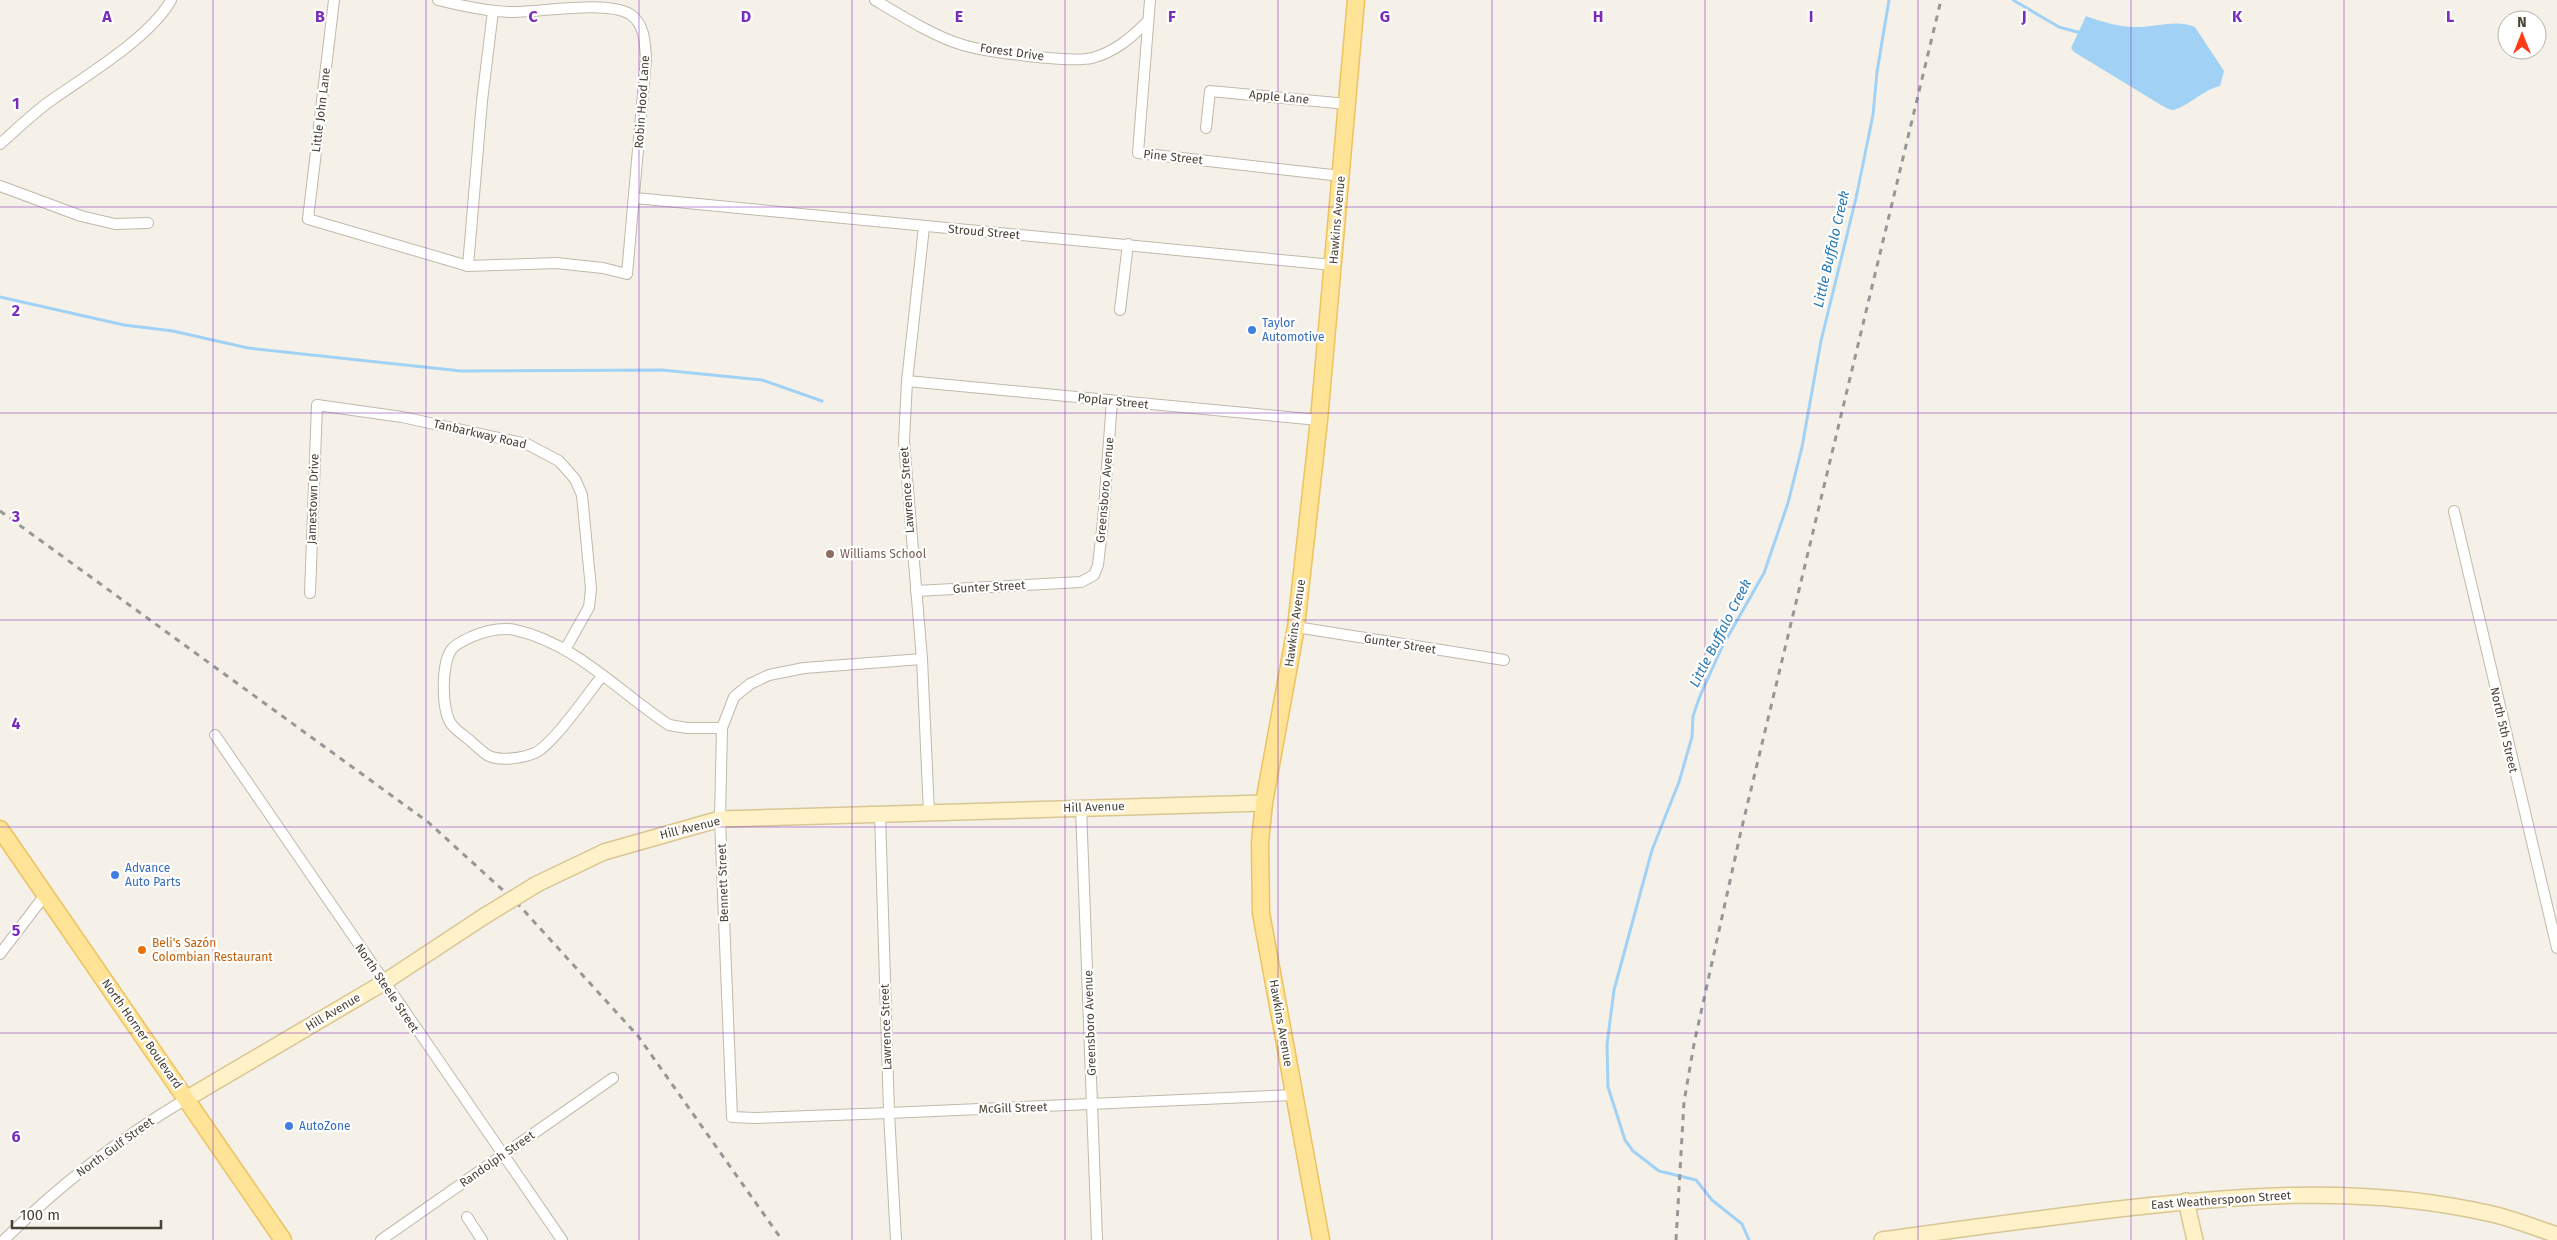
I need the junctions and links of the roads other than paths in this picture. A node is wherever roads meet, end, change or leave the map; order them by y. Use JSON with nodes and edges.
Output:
{"nodes":[{"id":1,"x":171,"y":0,"type":"edge"},
{"id":2,"x":334,"y":0,"type":"edge"},
{"id":3,"x":438,"y":0,"type":"edge"},
{"id":4,"x":875,"y":0,"type":"edge"},
{"id":5,"x":1150,"y":0,"type":"edge"},
{"id":6,"x":1356,"y":0,"type":"edge"},
{"id":7,"x":493,"y":11,"type":"junction"},
{"id":8,"x":1148,"y":21,"type":"junction"},
{"id":9,"x":1347,"y":104,"type":"junction"},
{"id":10,"x":1206,"y":128,"type":"dead end"},
{"id":11,"x":0,"y":144,"type":"edge"},
{"id":12,"x":1341,"y":176,"type":"junction"},
{"id":13,"x":0,"y":186,"type":"edge"},
{"id":14,"x":635,"y":198,"type":"junction"},
{"id":15,"x":148,"y":223,"type":"dead end"},
{"id":16,"x":924,"y":227,"type":"junction"},
{"id":17,"x":1128,"y":244,"type":"junction"},
{"id":18,"x":1333,"y":265,"type":"junction"},
{"id":19,"x":468,"y":266,"type":"junction"},
{"id":20,"x":1120,"y":310,"type":"dead end"},
{"id":21,"x":907,"y":381,"type":"junction"},
{"id":22,"x":1112,"y":401,"type":"junction"},
{"id":23,"x":317,"y":405,"type":"joint"},
{"id":24,"x":1319,"y":420,"type":"junction"},
{"id":25,"x":2454,"y":511,"type":"dead end"},
{"id":26,"x":1092,"y":576,"type":"joint"},
{"id":27,"x":916,"y":591,"type":"junction"},
{"id":28,"x":310,"y":593,"type":"dead end"},
{"id":29,"x":1296,"y":627,"type":"junction"},
{"id":30,"x":566,"y":648,"type":"junction"},
{"id":31,"x":922,"y":659,"type":"junction"},
{"id":32,"x":1504,"y":660,"type":"dead end"},
{"id":33,"x":602,"y":676,"type":"junction"},
{"id":34,"x":722,"y":728,"type":"junction"},
{"id":35,"x":215,"y":735,"type":"dead end"},
{"id":36,"x":1264,"y":802,"type":"junction"},
{"id":37,"x":1082,"y":807,"type":"junction"},
{"id":38,"x":929,"y":813,"type":"junction"},
{"id":39,"x":880,"y":814,"type":"junction"},
{"id":40,"x":720,"y":819,"type":"junction"},
{"id":41,"x":0,"y":829,"type":"edge"},
{"id":42,"x":46,"y":895,"type":"junction"},
{"id":43,"x":2557,"y":948,"type":"edge"},
{"id":44,"x":0,"y":954,"type":"edge"},
{"id":45,"x":383,"y":983,"type":"junction"},
{"id":46,"x":613,"y":1078,"type":"dead end"},
{"id":47,"x":1294,"y":1095,"type":"junction"},
{"id":48,"x":186,"y":1099,"type":"junction"},
{"id":49,"x":1094,"y":1104,"type":"junction"},
{"id":50,"x":889,"y":1113,"type":"junction"},
{"id":51,"x":732,"y":1117,"type":"joint"},
{"id":52,"x":503,"y":1156,"type":"junction"},
{"id":53,"x":2186,"y":1201,"type":"junction"},
{"id":54,"x":467,"y":1217,"type":"dead end"},
{"id":55,"x":2557,"y":1235,"type":"edge"},
{"id":56,"x":4,"y":1240,"type":"edge"},
{"id":57,"x":283,"y":1240,"type":"edge"},
{"id":58,"x":381,"y":1240,"type":"edge"},
{"id":59,"x":482,"y":1240,"type":"edge"},
{"id":60,"x":562,"y":1240,"type":"edge"},
{"id":61,"x":896,"y":1240,"type":"edge"},
{"id":62,"x":1097,"y":1240,"type":"edge"},
{"id":63,"x":1321,"y":1240,"type":"edge"},
{"id":64,"x":1882,"y":1240,"type":"edge"},
{"id":65,"x":2195,"y":1240,"type":"edge"}],
"edges":[{"from":1,"to":11,"type":"street"},
{"from":2,"to":19,"type":"street","name":"Little John Lane"},
{"from":3,"to":7,"type":"street","name":"Robin Hood Lane"},
{"from":4,"to":8,"type":"street","name":"Forest Drive"},
{"from":5,"to":8,"type":"street"},
{"from":6,"to":9,"type":"main road","name":"Hawkins Avenue"},
{"from":7,"to":14,"type":"street","name":"Robin Hood Lane"},
{"from":7,"to":19,"type":"street"},
{"from":8,"to":12,"type":"street","name":"Pine Street"},
{"from":9,"to":10,"type":"street","name":"Apple Lane"},
{"from":9,"to":12,"type":"main road","name":"Hawkins Avenue"},
{"from":12,"to":18,"type":"main road","name":"Hawkins Avenue"},
{"from":13,"to":15,"type":"street"},
{"from":14,"to":16,"type":"street","name":"Stroud Street"},
{"from":14,"to":19,"type":"street","name":"Robin Hood Lane"},
{"from":16,"to":17,"type":"street","name":"Stroud Street"},
{"from":16,"to":21,"type":"street","name":"Lawrence Street"},
{"from":17,"to":18,"type":"street","name":"Stroud Street"},
{"from":17,"to":20,"type":"street"},
{"from":18,"to":24,"type":"main road","name":"Hawkins Avenue"},
{"from":21,"to":22,"type":"street","name":"Poplar Street"},
{"from":21,"to":27,"type":"street","name":"Lawrence Street"},
{"from":22,"to":24,"type":"street","name":"Poplar Street"},
{"from":22,"to":26,"type":"street","name":"Greensboro Avenue"},
{"from":23,"to":28,"type":"street","name":"Jamestown Drive"},
{"from":23,"to":30,"type":"street","name":"Tanbarkway Road"},
{"from":24,"to":29,"type":"main road","name":"Hawkins Avenue"},
{"from":25,"to":43,"type":"street","name":"North 5th Street"},
{"from":26,"to":27,"type":"street","name":"Gunter Street"},
{"from":27,"to":31,"type":"street","name":"Lawrence Street"},
{"from":29,"to":32,"type":"street","name":"Gunter Street"},
{"from":29,"to":36,"type":"main road","name":"Hawkins Avenue"},
{"from":30,"to":33,"type":"street"},
{"from":30,"to":33,"type":"street"},
{"from":31,"to":34,"type":"street","name":"Bennett Street"},
{"from":31,"to":38,"type":"street","name":"Lawrence Street"},
{"from":33,"to":34,"type":"street"},
{"from":34,"to":40,"type":"street","name":"Bennett Street"},
{"from":35,"to":45,"type":"street","name":"North Steele Street"},
{"from":36,"to":37,"type":"street","name":"Hill Avenue"},
{"from":36,"to":47,"type":"main road","name":"Hawkins Avenue"},
{"from":37,"to":38,"type":"street","name":"Hill Avenue"},
{"from":37,"to":49,"type":"street","name":"Greensboro Avenue"},
{"from":38,"to":39,"type":"street","name":"Hill Avenue"},
{"from":39,"to":40,"type":"street","name":"Hill Avenue"},
{"from":39,"to":50,"type":"street","name":"Lawrence Street"},
{"from":40,"to":45,"type":"street","name":"Hill Avenue","bridge":true},
{"from":40,"to":51,"type":"street","name":"Bennett Street"},
{"from":41,"to":42,"type":"main road","name":"North Horner Boulevard"},
{"from":42,"to":44,"type":"street"},
{"from":42,"to":48,"type":"main road","name":"North Horner Boulevard"},
{"from":45,"to":48,"type":"street","name":"Hill Avenue"},
{"from":45,"to":52,"type":"street","name":"North Steele Street"},
{"from":46,"to":52,"type":"street","name":"Randolph Street"},
{"from":47,"to":49,"type":"street","name":"McGill Street"},
{"from":47,"to":63,"type":"main road","name":"Hawkins Avenue"},
{"from":48,"to":56,"type":"street","name":"North Gulf Street"},
{"from":48,"to":57,"type":"main road","name":"North Horner Boulevard"},
{"from":49,"to":50,"type":"street","name":"McGill Street"},
{"from":49,"to":62,"type":"street","name":"Greensboro Avenue"},
{"from":50,"to":51,"type":"street","name":"McGill Street"},
{"from":50,"to":61,"type":"street","name":"Lawrence Street"},
{"from":52,"to":58,"type":"street","name":"Randolph Street"},
{"from":52,"to":60,"type":"street","name":"North Steele Street"},
{"from":53,"to":55,"type":"street","name":"East Weatherspoon Street"},
{"from":53,"to":64,"type":"street","name":"East Weatherspoon Street"},
{"from":53,"to":65,"type":"street"},
{"from":54,"to":59,"type":"street"}]}
